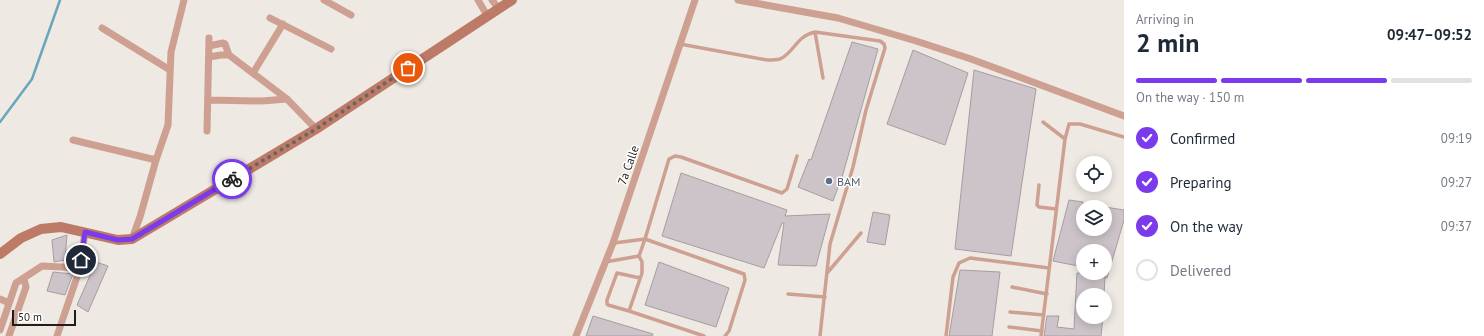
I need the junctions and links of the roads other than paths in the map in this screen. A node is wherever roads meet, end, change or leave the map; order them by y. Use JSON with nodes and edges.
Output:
{"nodes":[{"id":1,"x":184,"y":0,"type":"edge"},
{"id":2,"x":324,"y":0,"type":"edge"},
{"id":3,"x":478,"y":0,"type":"edge"},
{"id":4,"x":492,"y":0,"type":"edge"},
{"id":5,"x":512,"y":0,"type":"edge"},
{"id":6,"x":695,"y":0,"type":"edge"},
{"id":7,"x":738,"y":0,"type":"edge"},
{"id":8,"x":499,"y":9,"type":"junction"},
{"id":9,"x":351,"y":15,"type":"dead end"},
{"id":10,"x":488,"y":17,"type":"junction"},
{"id":11,"x":270,"y":18,"type":"dead end"},
{"id":12,"x":283,"y":24,"type":"junction"},
{"id":13,"x":102,"y":28,"type":"dead end"},
{"id":14,"x":815,"y":32,"type":"junction"},
{"id":15,"x":209,"y":38,"type":"dead end"},
{"id":16,"x":680,"y":44,"type":"junction"},
{"id":17,"x":209,"y":46,"type":"junction"},
{"id":18,"x":331,"y":49,"type":"dead end"},
{"id":19,"x":229,"y":55,"type":"junction"},
{"id":20,"x":209,"y":57,"type":"junction"},
{"id":21,"x":170,"y":70,"type":"junction"},
{"id":22,"x":253,"y":73,"type":"junction"},
{"id":23,"x":822,"y":78,"type":"dead end"},
{"id":24,"x":287,"y":99,"type":"junction"},
{"id":25,"x":208,"y":100,"type":"junction"},
{"id":26,"x":1124,"y":116,"type":"edge"},
{"id":27,"x":1043,"y":122,"type":"dead end"},
{"id":28,"x":316,"y":129,"type":"junction"},
{"id":29,"x":207,"y":131,"type":"dead end"},
{"id":30,"x":1124,"y":137,"type":"edge"},
{"id":31,"x":1065,"y":139,"type":"junction"},
{"id":32,"x":73,"y":140,"type":"dead end"},
{"id":33,"x":797,"y":156,"type":"dead end"},
{"id":34,"x":156,"y":160,"type":"junction"},
{"id":35,"x":1039,"y":185,"type":"dead end"},
{"id":36,"x":1056,"y":209,"type":"junction"},
{"id":37,"x":85,"y":232,"type":"junction"},
{"id":38,"x":861,"y":233,"type":"dead end"},
{"id":39,"x":132,"y":239,"type":"junction"},
{"id":40,"x":645,"y":239,"type":"junction"},
{"id":41,"x":613,"y":243,"type":"junction"},
{"id":42,"x":0,"y":254,"type":"edge"},
{"id":43,"x":640,"y":256,"type":"junction"},
{"id":44,"x":605,"y":262,"type":"junction"},
{"id":45,"x":80,"y":268,"type":"junction"},
{"id":46,"x":1049,"y":268,"type":"junction"},
{"id":47,"x":828,"y":273,"type":"junction"},
{"id":48,"x":640,"y":278,"type":"junction"},
{"id":49,"x":24,"y":279,"type":"junction"},
{"id":50,"x":1012,"y":286,"type":"dead end"},
{"id":51,"x":788,"y":294,"type":"dead end"},
{"id":52,"x":1046,"y":294,"type":"junction"},
{"id":53,"x":825,"y":297,"type":"junction"},
{"id":54,"x":0,"y":299,"type":"edge"},
{"id":55,"x":9,"y":303,"type":"junction"},
{"id":56,"x":629,"y":311,"type":"junction"},
{"id":57,"x":1010,"y":312,"type":"dead end"},
{"id":58,"x":1044,"y":315,"type":"junction"},
{"id":59,"x":1009,"y":327,"type":"dead end"},
{"id":60,"x":0,"y":330,"type":"edge"},
{"id":61,"x":1042,"y":331,"type":"junction"},
{"id":62,"x":9,"y":336,"type":"edge"},
{"id":63,"x":57,"y":336,"type":"edge"},
{"id":64,"x":576,"y":336,"type":"edge"},
{"id":65,"x":704,"y":336,"type":"edge"},
{"id":66,"x":725,"y":336,"type":"edge"},
{"id":67,"x":820,"y":336,"type":"edge"},
{"id":68,"x":946,"y":336,"type":"edge"},
{"id":69,"x":1041,"y":336,"type":"edge"}],
"edges":[{"from":1,"to":21,"type":"street"},
{"from":2,"to":9,"type":"street"},
{"from":3,"to":10,"type":"street"},
{"from":4,"to":8,"type":"street"},
{"from":5,"to":8,"type":"street"},
{"from":6,"to":16,"type":"street","name":"7a Calle"},
{"from":7,"to":26,"type":"street"},
{"from":8,"to":10,"type":"street"},
{"from":10,"to":28,"type":"street"},
{"from":11,"to":12,"type":"street"},
{"from":12,"to":18,"type":"street"},
{"from":12,"to":22,"type":"street"},
{"from":13,"to":21,"type":"street"},
{"from":14,"to":16,"type":"lane"},
{"from":14,"to":23,"type":"lane"},
{"from":14,"to":47,"type":"lane"},
{"from":15,"to":17,"type":"street"},
{"from":16,"to":41,"type":"street","name":"7a Calle"},
{"from":17,"to":19,"type":"street"},
{"from":17,"to":20,"type":"street"},
{"from":19,"to":20,"type":"street"},
{"from":19,"to":22,"type":"street"},
{"from":20,"to":25,"type":"street"},
{"from":21,"to":34,"type":"street"},
{"from":22,"to":24,"type":"street"},
{"from":24,"to":25,"type":"street"},
{"from":24,"to":28,"type":"street"},
{"from":25,"to":29,"type":"street"},
{"from":27,"to":31,"type":"lane"},
{"from":28,"to":39,"type":"street"},
{"from":30,"to":31,"type":"lane"},
{"from":31,"to":36,"type":"lane"},
{"from":32,"to":34,"type":"street"},
{"from":33,"to":40,"type":"lane"},
{"from":34,"to":39,"type":"street"},
{"from":35,"to":36,"type":"lane"},
{"from":36,"to":46,"type":"lane"},
{"from":37,"to":39,"type":"street"},
{"from":37,"to":42,"type":"street"},
{"from":37,"to":45,"type":"street"},
{"from":38,"to":47,"type":"lane"},
{"from":40,"to":41,"type":"lane"},
{"from":40,"to":43,"type":"lane"},
{"from":40,"to":66,"type":"lane"},
{"from":41,"to":44,"type":"street","name":"7a Calle"},
{"from":43,"to":44,"type":"lane"},
{"from":43,"to":48,"type":"lane"},
{"from":44,"to":64,"type":"street","name":"7a Calle"},
{"from":45,"to":49,"type":"street"},
{"from":45,"to":63,"type":"street"},
{"from":46,"to":52,"type":"lane"},
{"from":46,"to":68,"type":"lane"},
{"from":47,"to":53,"type":"lane"},
{"from":48,"to":56,"type":"lane"},
{"from":48,"to":56,"type":"lane"},
{"from":49,"to":55,"type":"street"},
{"from":49,"to":62,"type":"street"},
{"from":50,"to":52,"type":"lane"},
{"from":51,"to":53,"type":"lane"},
{"from":52,"to":58,"type":"lane"},
{"from":53,"to":67,"type":"lane"},
{"from":54,"to":55,"type":"street"},
{"from":55,"to":60,"type":"street"},
{"from":56,"to":65,"type":"lane"},
{"from":57,"to":58,"type":"lane"},
{"from":58,"to":61,"type":"lane"},
{"from":59,"to":61,"type":"lane"},
{"from":61,"to":69,"type":"lane"}]}
